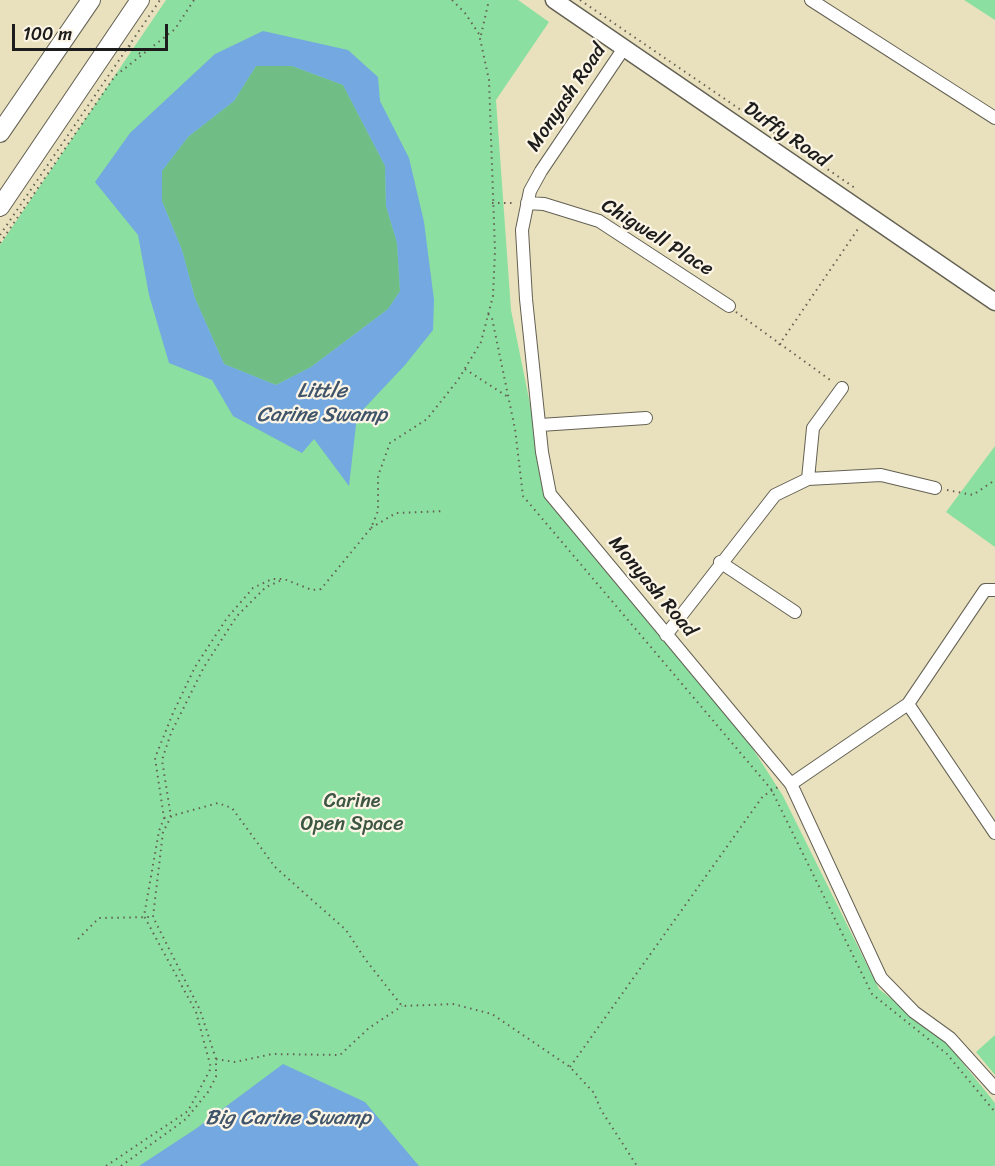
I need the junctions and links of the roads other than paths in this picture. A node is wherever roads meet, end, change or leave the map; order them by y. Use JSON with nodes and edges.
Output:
{"nodes":[{"id":1,"x":91,"y":0,"type":"edge"},
{"id":2,"x":140,"y":0,"type":"edge"},
{"id":3,"x":554,"y":0,"type":"edge"},
{"id":4,"x":814,"y":1,"type":"edge"},
{"id":5,"x":624,"y":48,"type":"junction"},
{"id":6,"x":995,"y":118,"type":"edge"},
{"id":7,"x":0,"y":133,"type":"edge"},
{"id":8,"x":527,"y":203,"type":"junction"},
{"id":9,"x":0,"y":207,"type":"edge"},
{"id":10,"x":995,"y":302,"type":"edge"},
{"id":11,"x":729,"y":306,"type":"road end"},
{"id":12,"x":842,"y":388,"type":"road end"},
{"id":13,"x":646,"y":418,"type":"dead end"},
{"id":14,"x":540,"y":425,"type":"junction"},
{"id":15,"x":808,"y":479,"type":"junction"},
{"id":16,"x":935,"y":488,"type":"road end"},
{"id":17,"x":720,"y":562,"type":"junction"},
{"id":18,"x":995,"y":590,"type":"edge"},
{"id":19,"x":795,"y":612,"type":"dead end"},
{"id":20,"x":666,"y":635,"type":"junction"},
{"id":21,"x":908,"y":704,"type":"junction"},
{"id":22,"x":791,"y":784,"type":"junction"},
{"id":23,"x":995,"y":833,"type":"edge"},
{"id":24,"x":995,"y":1088,"type":"edge"}],
"edges":[{"from":1,"to":7,"type":"main road"},
{"from":2,"to":9,"type":"main road"},
{"from":3,"to":5,"type":"main road","name":"Duffy Road"},
{"from":4,"to":6,"type":"street"},
{"from":5,"to":8,"type":"street","name":"Monyash Road"},
{"from":5,"to":10,"type":"main road","name":"Duffy Road"},
{"from":8,"to":11,"type":"street","name":"Chigwell Place"},
{"from":8,"to":14,"type":"street","name":"Monyash Road"},
{"from":12,"to":15,"type":"street"},
{"from":13,"to":14,"type":"street"},
{"from":14,"to":20,"type":"street","name":"Monyash Road"},
{"from":15,"to":16,"type":"street"},
{"from":15,"to":17,"type":"street"},
{"from":17,"to":19,"type":"street"},
{"from":17,"to":20,"type":"street"},
{"from":18,"to":21,"type":"street"},
{"from":20,"to":22,"type":"street","name":"Monyash Road"},
{"from":21,"to":22,"type":"street"},
{"from":21,"to":23,"type":"street"},
{"from":22,"to":24,"type":"street","name":"Monyash Road"}]}
